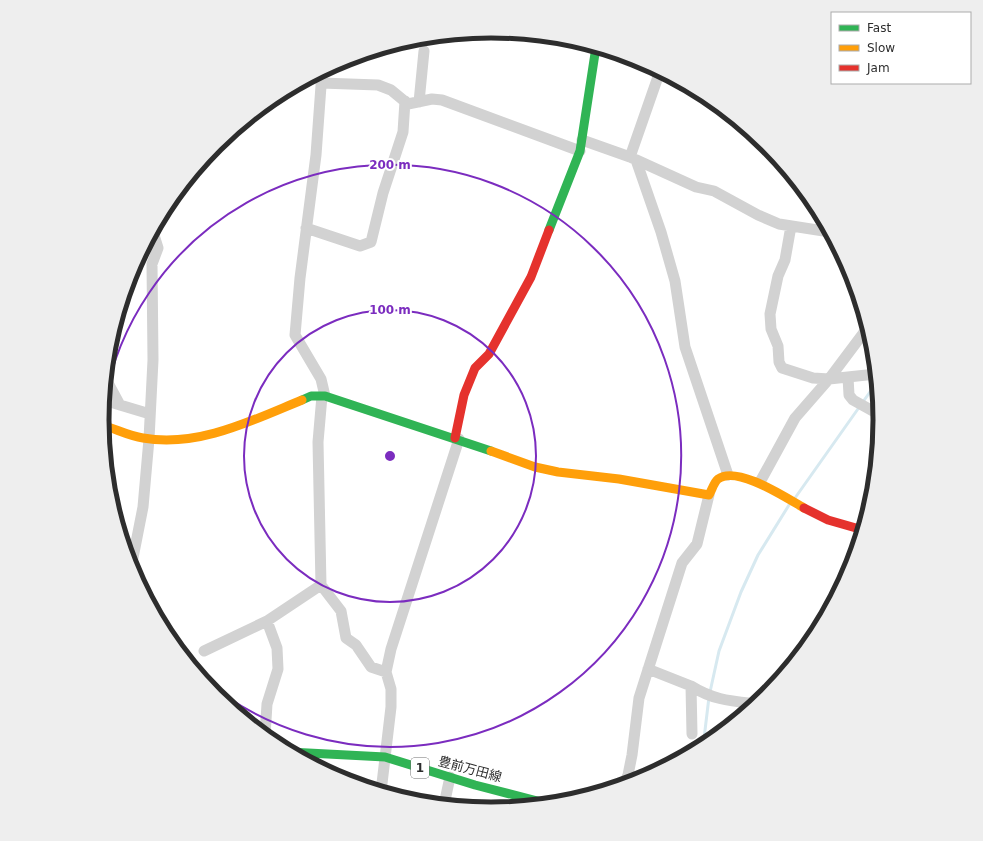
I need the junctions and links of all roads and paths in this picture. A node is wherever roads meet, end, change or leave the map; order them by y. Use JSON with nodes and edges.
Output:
{"nodes":[{"id":1,"x":424,"y":51,"type":"dead end"},
{"id":2,"x":595,"y":53,"type":"edge"},
{"id":3,"x":658,"y":76,"type":"edge"},
{"id":4,"x":322,"y":77,"type":"edge"},
{"id":5,"x":405,"y":101,"type":"junction"},
{"id":6,"x":419,"y":102,"type":"junction"},
{"id":7,"x":582,"y":140,"type":"junction"},
{"id":8,"x":580,"y":151,"type":"junction"},
{"id":9,"x":633,"y":159,"type":"junction"},
{"id":10,"x":791,"y":226,"type":"junction"},
{"id":11,"x":306,"y":228,"type":"junction"},
{"id":12,"x":824,"y":231,"type":"edge"},
{"id":13,"x":155,"y":238,"type":"edge"},
{"id":14,"x":864,"y":332,"type":"edge"},
{"id":15,"x":871,"y":375,"type":"edge"},
{"id":16,"x":848,"y":377,"type":"junction"},
{"id":17,"x":829,"y":379,"type":"junction"},
{"id":18,"x":111,"y":388,"type":"edge"},
{"id":19,"x":323,"y":396,"type":"junction"},
{"id":20,"x":110,"y":402,"type":"edge"},
{"id":21,"x":120,"y":405,"type":"junction"},
{"id":22,"x":874,"y":411,"type":"edge"},
{"id":23,"x":150,"y":414,"type":"junction"},
{"id":24,"x":109,"y":427,"type":"edge"},
{"id":25,"x":149,"y":439,"type":"junction"},
{"id":26,"x":457,"y":439,"type":"junction"},
{"id":27,"x":728,"y":475,"type":"junction"},
{"id":28,"x":760,"y":482,"type":"junction"},
{"id":29,"x":709,"y":495,"type":"junction"},
{"id":30,"x":858,"y":529,"type":"edge"},
{"id":31,"x":133,"y":555,"type":"edge"},
{"id":32,"x":321,"y":584,"type":"junction"},
{"id":33,"x":266,"y":621,"type":"junction"},
{"id":34,"x":204,"y":651,"type":"dead end"},
{"id":35,"x":648,"y":669,"type":"junction"},
{"id":36,"x":386,"y":672,"type":"junction"},
{"id":37,"x":691,"y":686,"type":"junction"},
{"id":38,"x":749,"y":703,"type":"edge"},
{"id":39,"x":266,"y":729,"type":"edge"},
{"id":40,"x":692,"y":734,"type":"dead end"},
{"id":41,"x":301,"y":753,"type":"edge"},
{"id":42,"x":385,"y":757,"type":"junction"},
{"id":43,"x":450,"y":777,"type":"junction"},
{"id":44,"x":626,"y":778,"type":"edge"},
{"id":45,"x":382,"y":787,"type":"edge"},
{"id":46,"x":445,"y":800,"type":"edge"},
{"id":47,"x":536,"y":800,"type":"edge"}],
"edges":[{"from":1,"to":6,"type":"street"},
{"from":2,"to":7,"type":"street"},
{"from":3,"to":9,"type":"street"},
{"from":4,"to":5,"type":"street"},
{"from":4,"to":11,"type":"street"},
{"from":5,"to":6,"type":"street"},
{"from":5,"to":11,"type":"street"},
{"from":6,"to":8,"type":"street"},
{"from":7,"to":8,"type":"street"},
{"from":7,"to":9,"type":"street"},
{"from":8,"to":26,"type":"street"},
{"from":9,"to":10,"type":"street"},
{"from":9,"to":27,"type":"street"},
{"from":10,"to":12,"type":"street"},
{"from":10,"to":17,"type":"street"},
{"from":11,"to":19,"type":"street"},
{"from":13,"to":23,"type":"street"},
{"from":14,"to":17,"type":"street"},
{"from":15,"to":16,"type":"street"},
{"from":16,"to":17,"type":"street"},
{"from":16,"to":22,"type":"street"},
{"from":17,"to":28,"type":"street"},
{"from":18,"to":21,"type":"street"},
{"from":19,"to":25,"type":"street"},
{"from":19,"to":26,"type":"street"},
{"from":19,"to":32,"type":"street"},
{"from":20,"to":21,"type":"street"},
{"from":21,"to":23,"type":"street"},
{"from":23,"to":25,"type":"street"},
{"from":24,"to":25,"type":"street"},
{"from":25,"to":31,"type":"street"},
{"from":26,"to":29,"type":"street"},
{"from":26,"to":36,"type":"street"},
{"from":27,"to":28,"type":"street"},
{"from":27,"to":29,"type":"street"},
{"from":28,"to":30,"type":"street"},
{"from":29,"to":35,"type":"street"},
{"from":32,"to":33,"type":"street"},
{"from":32,"to":36,"type":"street"},
{"from":33,"to":34,"type":"street"},
{"from":33,"to":39,"type":"street"},
{"from":35,"to":37,"type":"street"},
{"from":35,"to":44,"type":"street"},
{"from":36,"to":42,"type":"street"},
{"from":37,"to":38,"type":"street"},
{"from":37,"to":40,"type":"street"},
{"from":41,"to":42,"type":"street","name":"豊前万田線","number":"1"},
{"from":42,"to":43,"type":"street","name":"豊前万田線","number":"1"},
{"from":42,"to":45,"type":"street"},
{"from":43,"to":46,"type":"street"},
{"from":43,"to":47,"type":"street","name":"豊前万田線","number":"1"}]}
